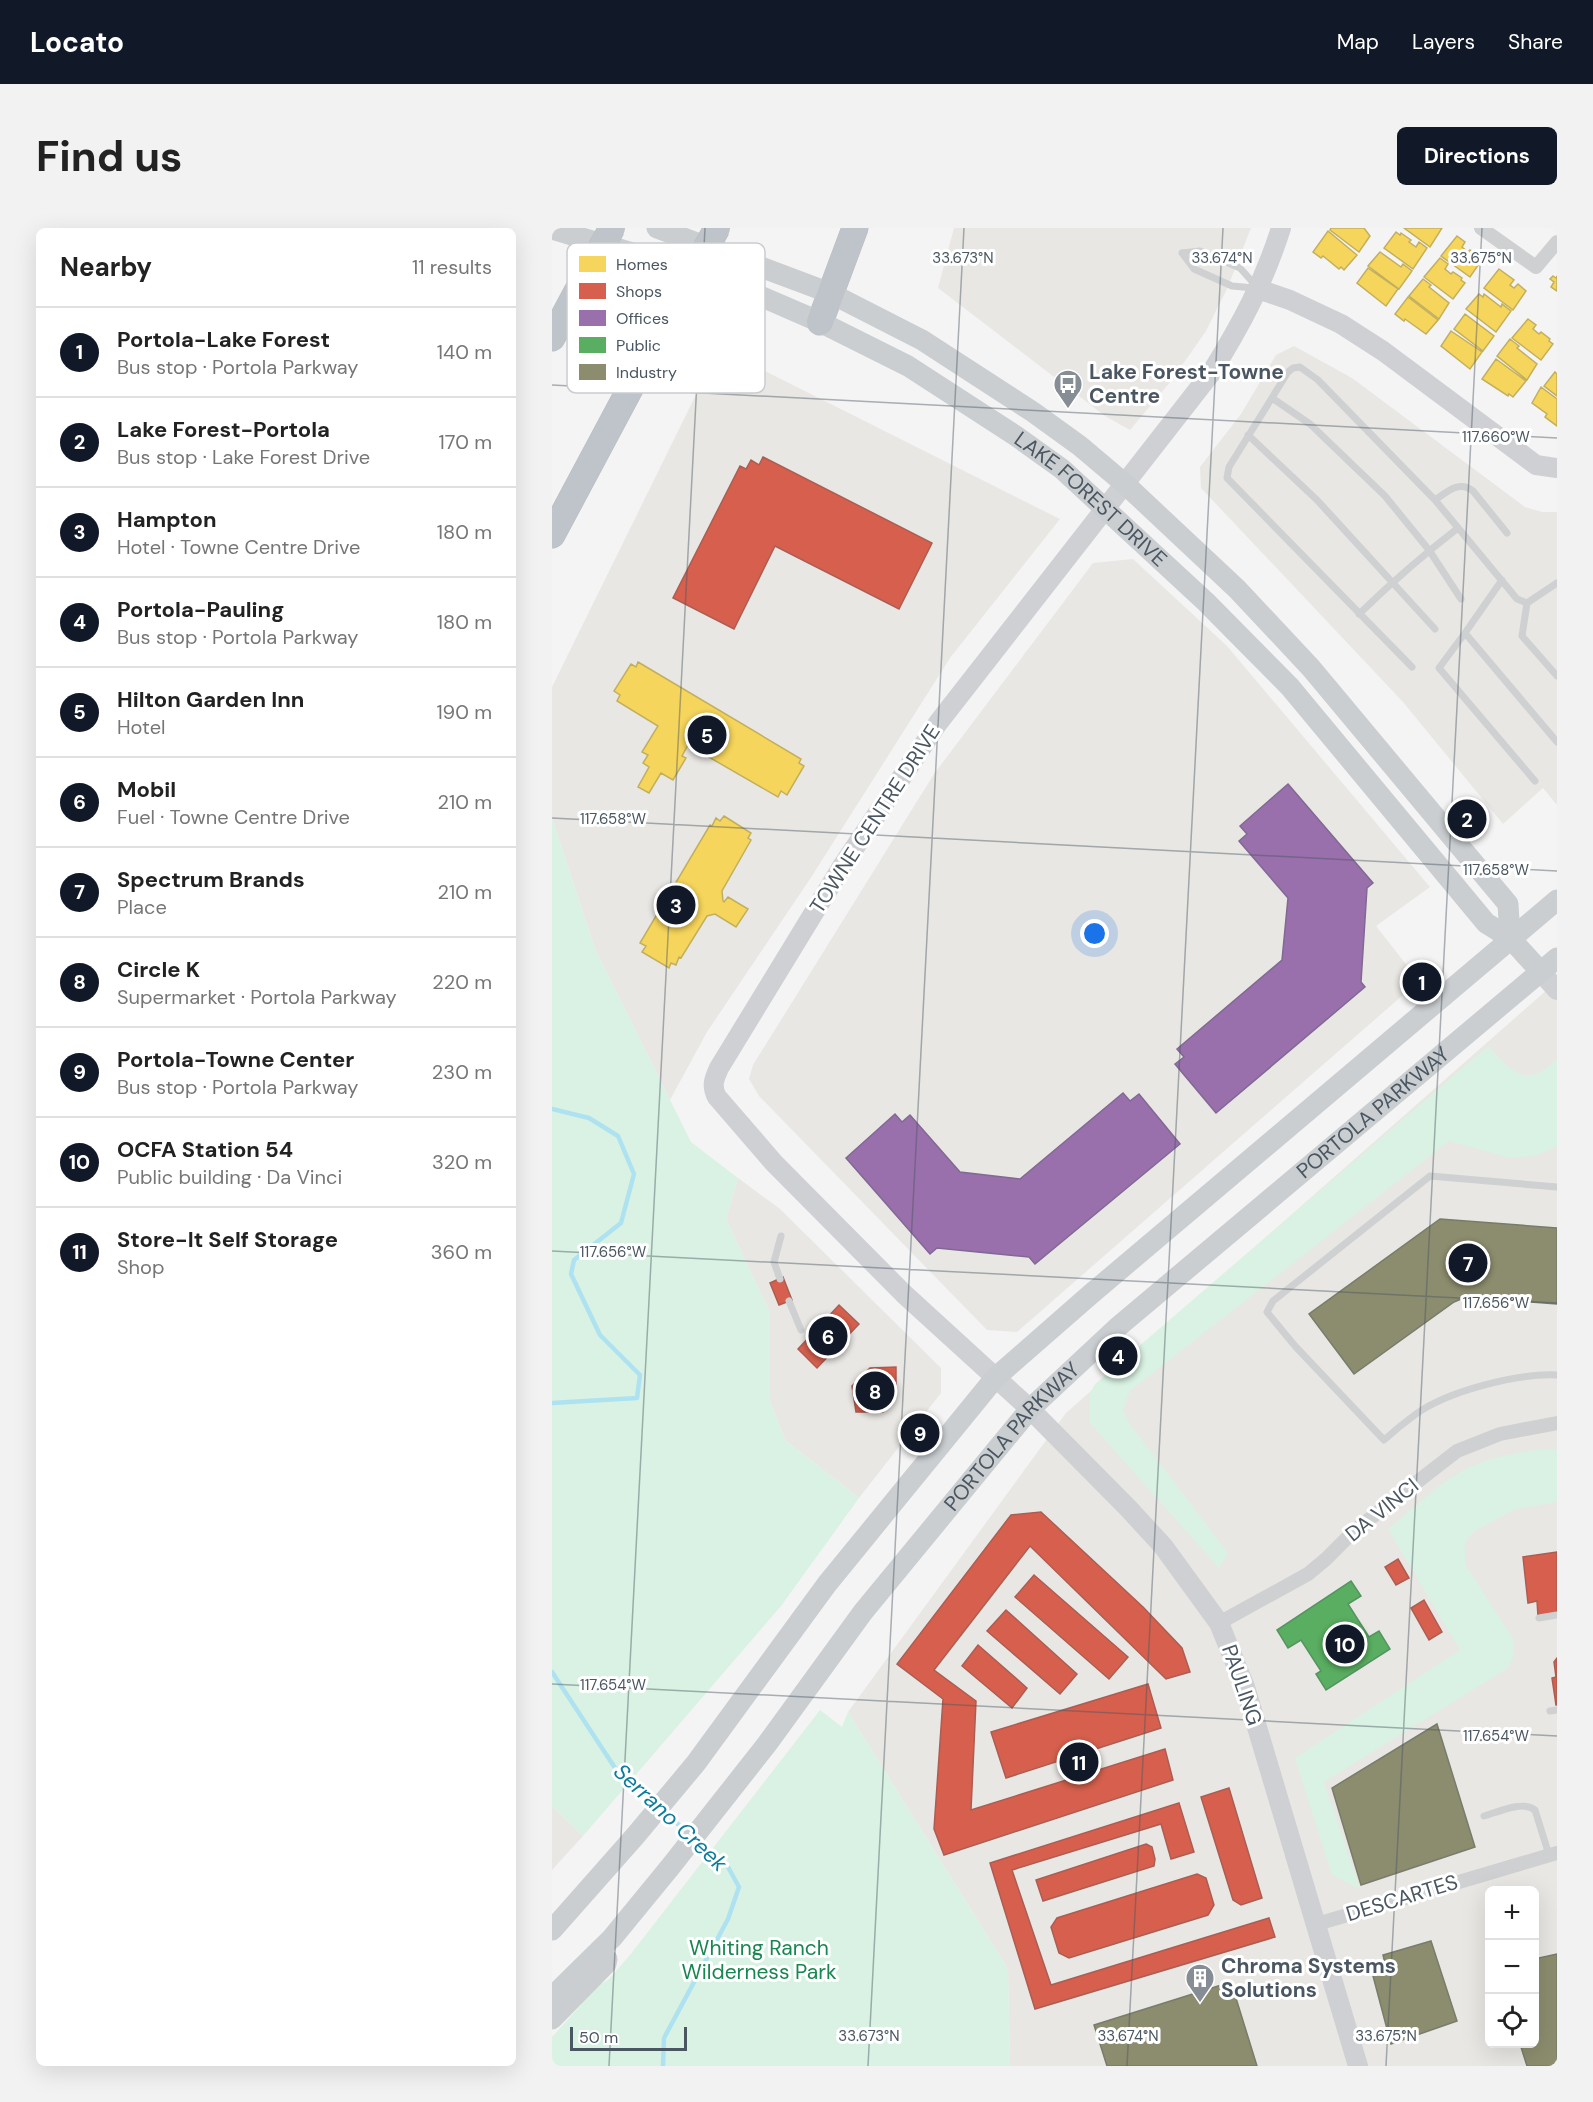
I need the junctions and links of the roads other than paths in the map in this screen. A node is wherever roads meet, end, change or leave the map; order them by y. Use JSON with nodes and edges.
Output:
{"nodes":[{"id":1,"x":612,"y":228,"type":"edge"},
{"id":2,"x":657,"y":228,"type":"edge"},
{"id":3,"x":717,"y":228,"type":"edge"},
{"id":4,"x":855,"y":228,"type":"edge"},
{"id":5,"x":1281,"y":228,"type":"edge"},
{"id":6,"x":1481,"y":228,"type":"edge"},
{"id":7,"x":552,"y":229,"type":"edge"},
{"id":8,"x":1557,"y":242,"type":"edge"},
{"id":9,"x":599,"y":243,"type":"edge"},
{"id":10,"x":604,"y":243,"type":"edge"},
{"id":11,"x":697,"y":243,"type":"edge"},
{"id":12,"x":709,"y":243,"type":"edge"},
{"id":13,"x":765,"y":269,"type":"edge"},
{"id":14,"x":1258,"y":289,"type":"junction"},
{"id":15,"x":830,"y":293,"type":"junction"},
{"id":16,"x":765,"y":298,"type":"edge"},
{"id":17,"x":567,"y":310,"type":"edge"},
{"id":18,"x":820,"y":322,"type":"junction"},
{"id":19,"x":552,"y":338,"type":"edge"},
{"id":20,"x":628,"y":393,"type":"edge"},
{"id":21,"x":1272,"y":398,"type":"junction"},
{"id":22,"x":1248,"y":435,"type":"junction"},
{"id":23,"x":1557,"y":468,"type":"edge"},
{"id":24,"x":1125,"y":484,"type":"junction"},
{"id":25,"x":1434,"y":500,"type":"junction"},
{"id":26,"x":1106,"y":508,"type":"junction"},
{"id":27,"x":1458,"y":528,"type":"junction"},
{"id":28,"x":1507,"y":533,"type":"dead end"},
{"id":29,"x":552,"y":535,"type":"edge"},
{"id":30,"x":1428,"y":550,"type":"junction"},
{"id":31,"x":1502,"y":580,"type":"junction"},
{"id":32,"x":1392,"y":582,"type":"junction"},
{"id":33,"x":1557,"y":584,"type":"edge"},
{"id":34,"x":1461,"y":599,"type":"dead end"},
{"id":35,"x":1527,"y":603,"type":"junction"},
{"id":36,"x":1359,"y":615,"type":"junction"},
{"id":37,"x":1435,"y":629,"type":"dead end"},
{"id":38,"x":1465,"y":633,"type":"junction"},
{"id":39,"x":1412,"y":668,"type":"dead end"},
{"id":40,"x":1557,"y":676,"type":"edge"},
{"id":41,"x":1557,"y":742,"type":"edge"},
{"id":42,"x":1535,"y":781,"type":"dead end"},
{"id":43,"x":1557,"y":900,"type":"edge"},
{"id":44,"x":1510,"y":938,"type":"junction"},
{"id":45,"x":1549,"y":965,"type":"edge"},
{"id":46,"x":1557,"y":990,"type":"edge"},
{"id":47,"x":1557,"y":1187,"type":"edge"},
{"id":48,"x":781,"y":1236,"type":"dead end"},
{"id":49,"x":780,"y":1279,"type":"dead end"},
{"id":50,"x":789,"y":1301,"type":"dead end"},
{"id":51,"x":801,"y":1330,"type":"dead end"},
{"id":52,"x":1557,"y":1375,"type":"edge"},
{"id":53,"x":995,"y":1378,"type":"junction"},
{"id":54,"x":1030,"y":1409,"type":"junction"},
{"id":55,"x":1557,"y":1423,"type":"edge"},
{"id":56,"x":1557,"y":1615,"type":"edge"},
{"id":57,"x":1539,"y":1618,"type":"dead end"},
{"id":58,"x":1219,"y":1623,"type":"junction"},
{"id":59,"x":1484,"y":1816,"type":"dead end"},
{"id":60,"x":1553,"y":1854,"type":"edge"},
{"id":61,"x":1317,"y":1924,"type":"junction"},
{"id":62,"x":552,"y":1930,"type":"edge"},
{"id":63,"x":612,"y":1938,"type":"junction"},
{"id":64,"x":552,"y":1997,"type":"edge"},
{"id":65,"x":552,"y":2019,"type":"edge"},
{"id":66,"x":1358,"y":2066,"type":"edge"}],
"edges":[{"from":1,"to":10,"type":"highway","bridge":true},
{"from":2,"to":11,"type":"main road","name":"LAKE FOREST DRIVE"},
{"from":3,"to":12,"type":"highway","bridge":true},
{"from":4,"to":15,"type":"highway"},
{"from":5,"to":14,"type":"main road","name":"TOWNE CENTRE DRIVE"},
{"from":6,"to":8,"type":"street"},
{"from":7,"to":9,"type":"main road","name":"LAKE FOREST DRIVE"},
{"from":13,"to":15,"type":"main road","name":"LAKE FOREST DRIVE"},
{"from":14,"to":14,"type":"lane"},
{"from":14,"to":23,"type":"main road"},
{"from":14,"to":24,"type":"main road","name":"TOWNE CENTRE DRIVE"},
{"from":15,"to":18,"type":"highway"},
{"from":15,"to":24,"type":"main road","name":"LAKE FOREST DRIVE"},
{"from":16,"to":18,"type":"main road","name":"LAKE FOREST DRIVE"},
{"from":17,"to":19,"type":"highway","bridge":true},
{"from":18,"to":26,"type":"main road","name":"LAKE FOREST DRIVE"},
{"from":20,"to":29,"type":"highway","bridge":true},
{"from":21,"to":22,"type":"lane"},
{"from":21,"to":25,"type":"lane"},
{"from":21,"to":30,"type":"lane"},
{"from":22,"to":32,"type":"lane"},
{"from":22,"to":36,"type":"lane"},
{"from":24,"to":26,"type":"main road","name":"TOWNE CENTRE DRIVE"},
{"from":24,"to":44,"type":"main road","name":"LAKE FOREST DRIVE"},
{"from":25,"to":27,"type":"lane"},
{"from":25,"to":28,"type":"lane"},
{"from":26,"to":44,"type":"main road","name":"LAKE FOREST DRIVE"},
{"from":26,"to":53,"type":"main road","name":"TOWNE CENTRE DRIVE"},
{"from":27,"to":30,"type":"lane"},
{"from":27,"to":31,"type":"lane"},
{"from":30,"to":32,"type":"lane"},
{"from":30,"to":34,"type":"lane"},
{"from":31,"to":35,"type":"lane"},
{"from":31,"to":38,"type":"lane"},
{"from":32,"to":36,"type":"lane"},
{"from":32,"to":37,"type":"lane"},
{"from":33,"to":35,"type":"lane"},
{"from":35,"to":40,"type":"lane"},
{"from":36,"to":39,"type":"lane"},
{"from":38,"to":41,"type":"lane"},
{"from":38,"to":42,"type":"lane"},
{"from":43,"to":44,"type":"main road","name":"PORTOLA PARKWAY"},
{"from":44,"to":45,"type":"main road","name":"LAKE FOREST DRIVE"},
{"from":44,"to":53,"type":"main road","name":"PORTOLA PARKWAY"},
{"from":45,"to":46,"type":"main road","name":"LAKE FOREST DRIVE"},
{"from":45,"to":54,"type":"main road","name":"PORTOLA PARKWAY"},
{"from":47,"to":52,"type":"lane"},
{"from":48,"to":49,"type":"lane"},
{"from":50,"to":51,"type":"lane"},
{"from":53,"to":54,"type":"main road","name":"PAULING"},
{"from":53,"to":62,"type":"main road","name":"PORTOLA PARKWAY"},
{"from":54,"to":58,"type":"main road","name":"PAULING"},
{"from":54,"to":63,"type":"main road","name":"PORTOLA PARKWAY"},
{"from":55,"to":58,"type":"street","name":"DA VINCI"},
{"from":56,"to":57,"type":"lane"},
{"from":58,"to":61,"type":"main road","name":"PAULING"},
{"from":59,"to":60,"type":"lane"},
{"from":60,"to":61,"type":"street","name":"DESCARTES"},
{"from":61,"to":66,"type":"main road","name":"PAULING"},
{"from":63,"to":64,"type":"main road","name":"PORTOLA PARKWAY"},
{"from":63,"to":65,"type":"main road"}]}
